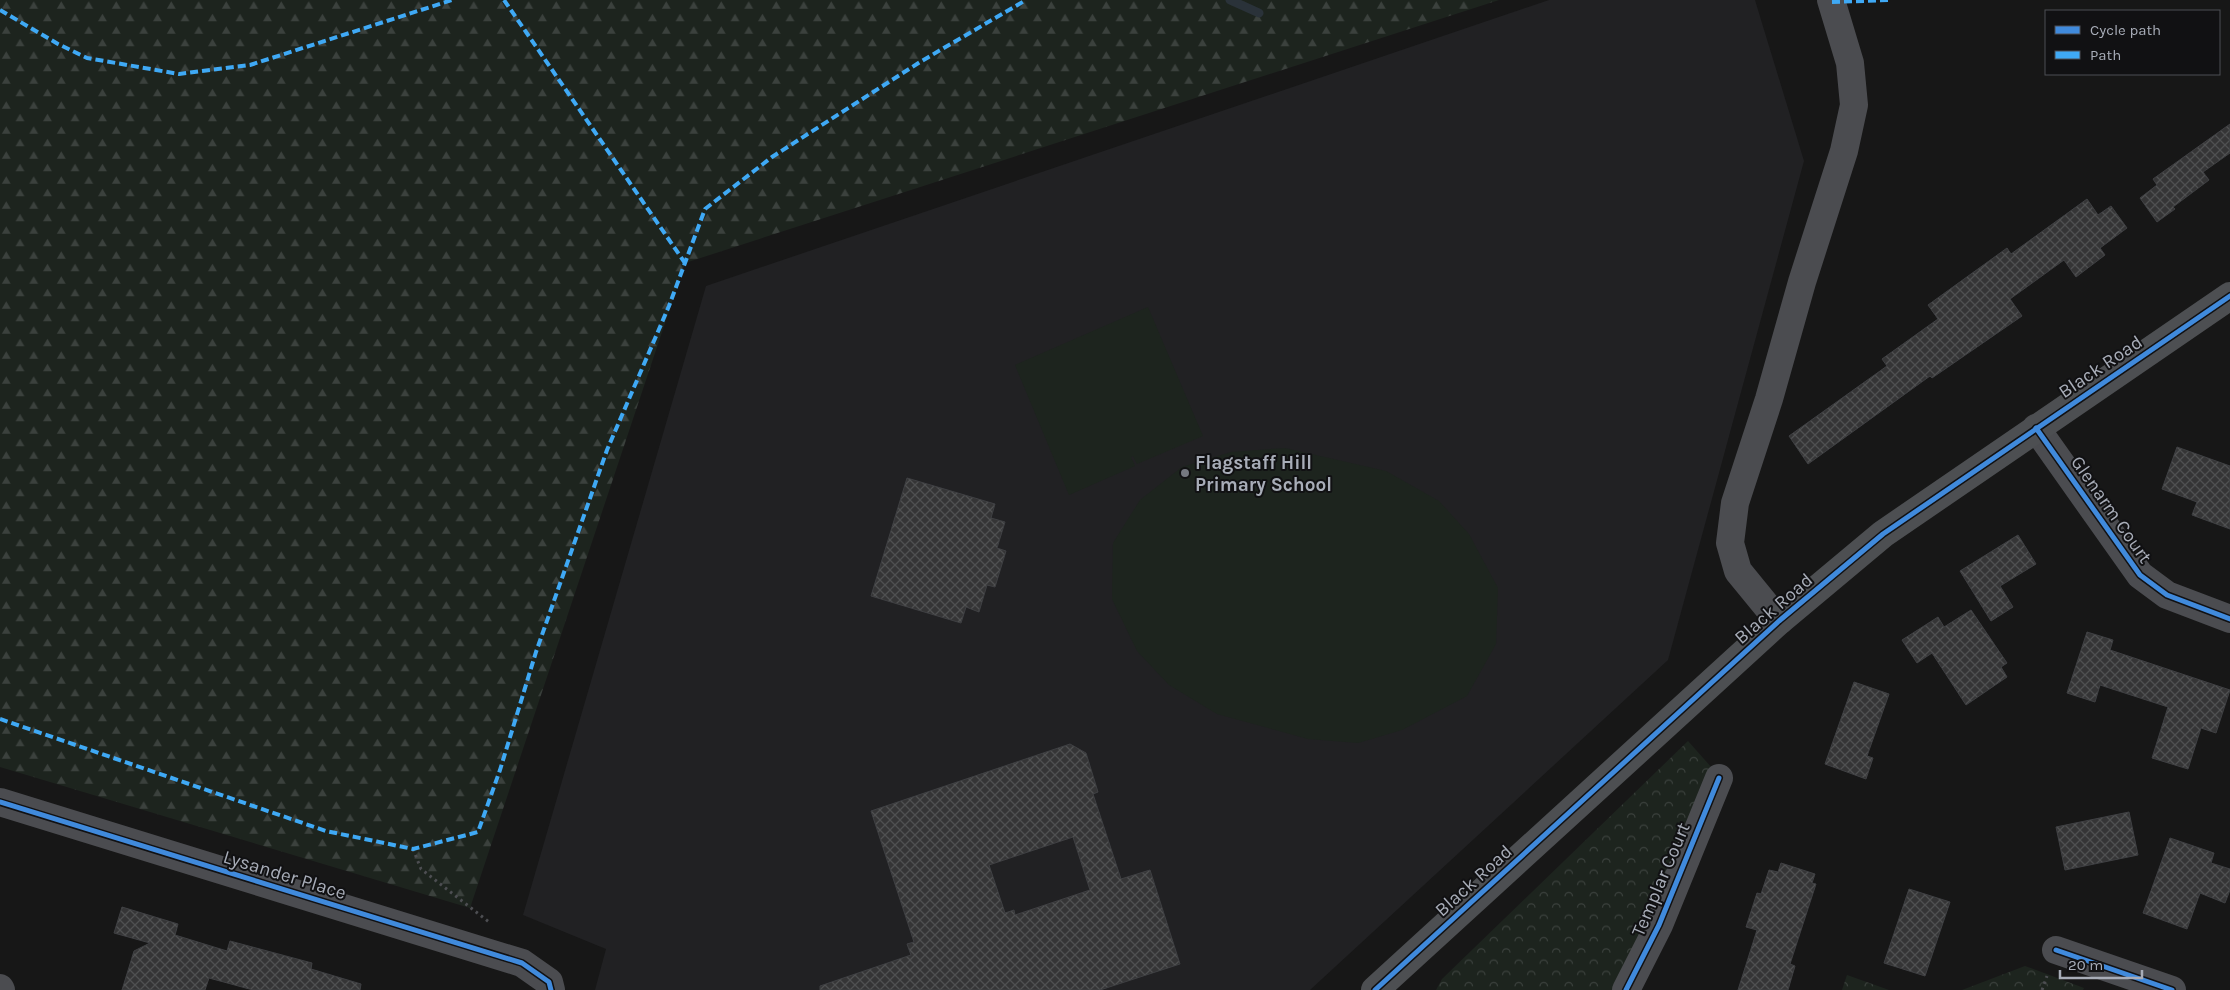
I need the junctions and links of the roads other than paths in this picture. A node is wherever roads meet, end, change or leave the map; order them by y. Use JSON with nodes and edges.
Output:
{"nodes":[{"id":1,"x":1831,"y":0,"type":"edge"},
{"id":2,"x":2230,"y":296,"type":"edge"},
{"id":3,"x":2036,"y":428,"type":"junction"},
{"id":4,"x":2230,"y":620,"type":"edge"},
{"id":5,"x":1779,"y":621,"type":"junction"},
{"id":6,"x":1719,"y":778,"type":"dead end"},
{"id":7,"x":0,"y":802,"type":"edge"},
{"id":8,"x":2056,"y":950,"type":"dead end"},
{"id":9,"x":551,"y":990,"type":"edge"},
{"id":10,"x":1375,"y":990,"type":"edge"},
{"id":11,"x":1626,"y":990,"type":"edge"},
{"id":12,"x":2172,"y":990,"type":"edge"}],
"edges":[{"from":1,"to":5,"type":"street"},
{"from":2,"to":3,"type":"main road","name":"Black Road"},
{"from":3,"to":4,"type":"street","name":"Glenarm Court"},
{"from":3,"to":5,"type":"main road","name":"Black Road"},
{"from":5,"to":10,"type":"main road","name":"Black Road"},
{"from":6,"to":11,"type":"street","name":"Templar Court"},
{"from":7,"to":9,"type":"street","name":"Lysander Place"},
{"from":8,"to":12,"type":"street"}]}
